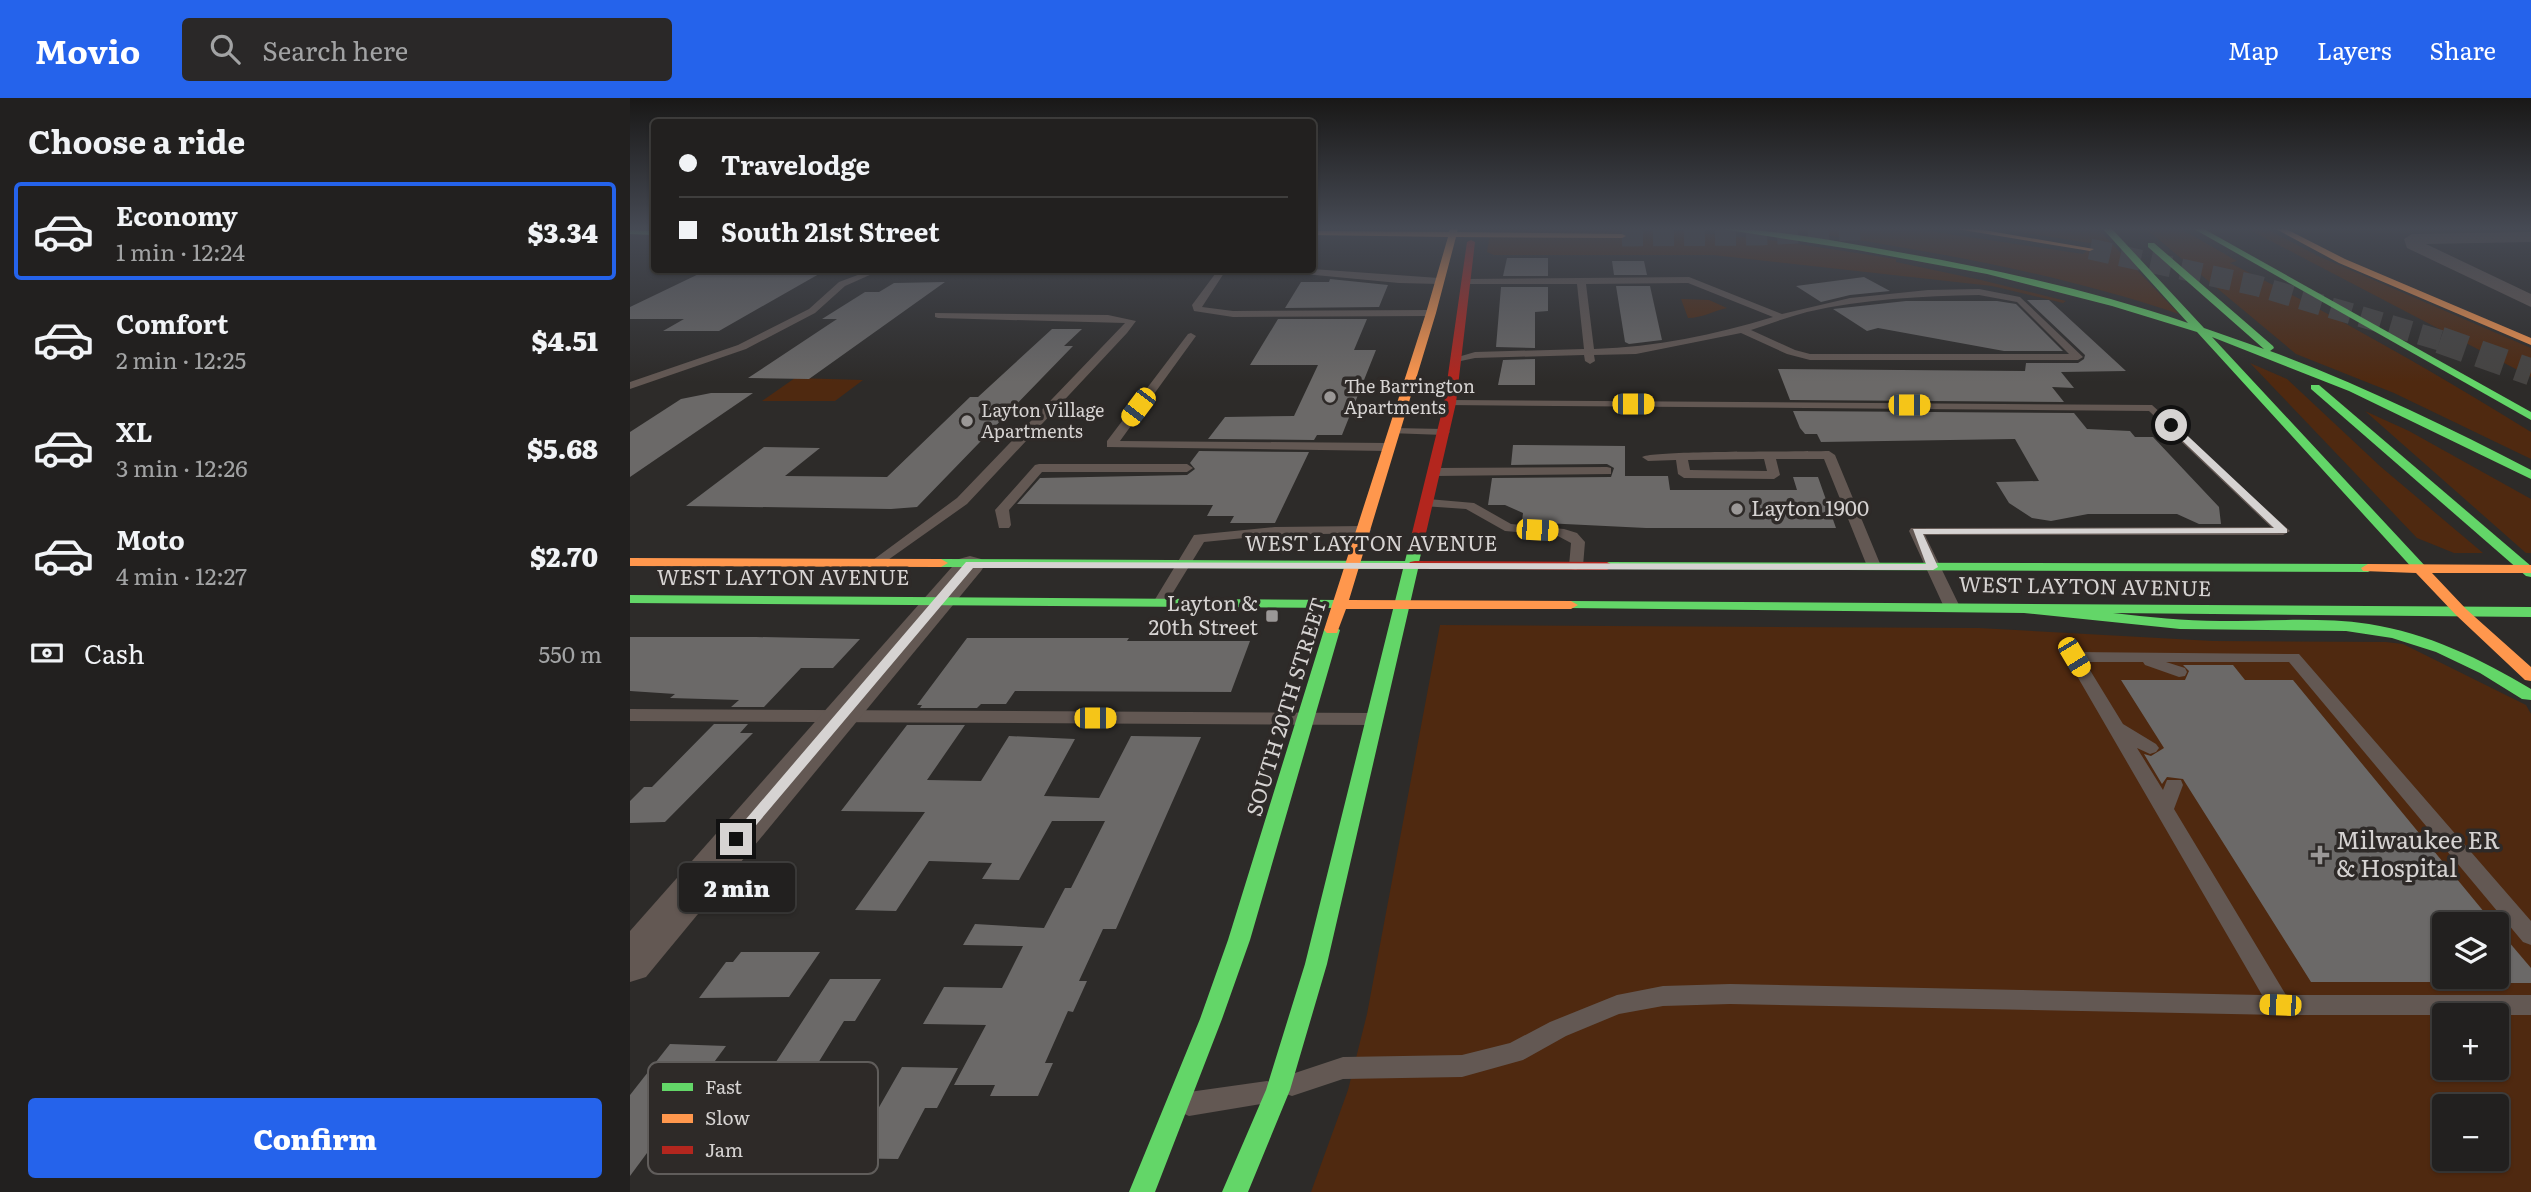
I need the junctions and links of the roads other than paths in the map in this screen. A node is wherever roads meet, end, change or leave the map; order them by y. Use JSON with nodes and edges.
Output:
{"nodes":[{"id":1,"x":852,"y":280,"type":"edge"},
{"id":2,"x":1214,"y":280,"type":"edge"},
{"id":3,"x":1401,"y":280,"type":"edge"},
{"id":4,"x":1683,"y":280,"type":"edge"},
{"id":5,"x":1689,"y":280,"type":"edge"},
{"id":6,"x":2024,"y":280,"type":"edge"},
{"id":7,"x":2155,"y":280,"type":"edge"},
{"id":8,"x":2192,"y":280,"type":"edge"},
{"id":9,"x":2288,"y":280,"type":"edge"},
{"id":10,"x":2386,"y":280,"type":"edge"},
{"id":11,"x":2413,"y":280,"type":"edge"},
{"id":12,"x":2488,"y":280,"type":"edge"},
{"id":13,"x":1439,"y":281,"type":"junction"},
{"id":14,"x":1465,"y":281,"type":"junction"},
{"id":15,"x":1581,"y":281,"type":"junction"},
{"id":16,"x":1998,"y":294,"type":"junction"},
{"id":17,"x":2531,"y":301,"type":"edge"},
{"id":18,"x":1431,"y":313,"type":"junction"},
{"id":19,"x":2505,"y":313,"type":"dead end"},
{"id":20,"x":938,"y":315,"type":"dead end"},
{"id":21,"x":1781,"y":317,"type":"junction"},
{"id":22,"x":1794,"y":322,"type":"junction"},
{"id":23,"x":1741,"y":329,"type":"junction"},
{"id":24,"x":1191,"y":336,"type":"dead end"},
{"id":25,"x":1756,"y":336,"type":"junction"},
{"id":26,"x":2531,"y":342,"type":"edge"},
{"id":27,"x":1589,"y":357,"type":"junction"},
{"id":28,"x":1456,"y":359,"type":"junction"},
{"id":29,"x":630,"y":386,"type":"edge"},
{"id":30,"x":1450,"y":402,"type":"junction"},
{"id":31,"x":2531,"y":417,"type":"edge"},
{"id":32,"x":1444,"y":432,"type":"junction"},
{"id":33,"x":1391,"y":439,"type":"junction"},
{"id":34,"x":1681,"y":456,"type":"junction"},
{"id":35,"x":1769,"y":456,"type":"junction"},
{"id":36,"x":1648,"y":457,"type":"dead end"},
{"id":37,"x":1187,"y":468,"type":"dead end"},
{"id":38,"x":1607,"y":471,"type":"dead end"},
{"id":39,"x":1435,"y":472,"type":"junction"},
{"id":40,"x":2531,"y":475,"type":"edge"},
{"id":41,"x":1428,"y":503,"type":"junction"},
{"id":42,"x":1004,"y":525,"type":"dead end"},
{"id":43,"x":1364,"y":530,"type":"junction"},
{"id":44,"x":630,"y":562,"type":"edge"},
{"id":45,"x":878,"y":564,"type":"junction"},
{"id":46,"x":1353,"y":564,"type":"junction"},
{"id":47,"x":970,"y":565,"type":"junction"},
{"id":48,"x":1184,"y":565,"type":"junction"},
{"id":49,"x":1412,"y":565,"type":"junction"},
{"id":50,"x":1576,"y":566,"type":"junction"},
{"id":51,"x":1874,"y":566,"type":"junction"},
{"id":52,"x":1933,"y":567,"type":"junction"},
{"id":53,"x":2421,"y":569,"type":"junction"},
{"id":54,"x":2531,"y":571,"type":"edge"},
{"id":55,"x":630,"y":598,"type":"edge"},
{"id":56,"x":940,"y":600,"type":"junction"},
{"id":57,"x":1161,"y":601,"type":"junction"},
{"id":58,"x":1340,"y":603,"type":"junction"},
{"id":59,"x":1403,"y":603,"type":"junction"},
{"id":60,"x":1951,"y":607,"type":"junction"},
{"id":61,"x":2028,"y":609,"type":"junction"},
{"id":62,"x":2461,"y":612,"type":"junction"},
{"id":63,"x":2525,"y":612,"type":"edge"},
{"id":64,"x":2138,"y":657,"type":"junction"},
{"id":65,"x":2259,"y":657,"type":"junction"},
{"id":66,"x":2179,"y":672,"type":"dead end"},
{"id":67,"x":2239,"y":672,"type":"dead end"},
{"id":68,"x":2531,"y":676,"type":"edge"},
{"id":69,"x":2531,"y":697,"type":"edge"},
{"id":70,"x":630,"y":715,"type":"edge"},
{"id":71,"x":842,"y":716,"type":"junction"},
{"id":72,"x":1304,"y":719,"type":"junction"},
{"id":73,"x":1375,"y":719,"type":"junction"},
{"id":74,"x":2116,"y":728,"type":"junction"},
{"id":75,"x":2150,"y":748,"type":"dead end"},
{"id":76,"x":2174,"y":785,"type":"dead end"},
{"id":77,"x":2164,"y":810,"type":"junction"},
{"id":78,"x":2531,"y":936,"type":"edge"},
{"id":79,"x":630,"y":962,"type":"edge"},
{"id":80,"x":2280,"y":1005,"type":"junction"},
{"id":81,"x":2531,"y":1005,"type":"edge"},
{"id":82,"x":1278,"y":1090,"type":"junction"},
{"id":83,"x":1176,"y":1107,"type":"junction"},
{"id":84,"x":1142,"y":1192,"type":"edge"},
{"id":85,"x":1236,"y":1192,"type":"edge"}],
"edges":[{"from":1,"to":29,"type":"lane"},
{"from":2,"to":18,"type":"lane"},
{"from":3,"to":13,"type":"lane"},
{"from":4,"to":15,"type":"lane"},
{"from":5,"to":21,"type":"lane"},
{"from":6,"to":40,"type":"main road"},
{"from":7,"to":53,"type":"main road"},
{"from":8,"to":54,"type":"main road"},
{"from":9,"to":31,"type":"main road"},
{"from":10,"to":26,"type":"main road"},
{"from":11,"to":19,"type":"main road"},
{"from":12,"to":17,"type":"street"},
{"from":13,"to":14,"type":"main road"},
{"from":13,"to":18,"type":"main road","name":"SOUTH 20TH STREET"},
{"from":14,"to":15,"type":"lane"},
{"from":14,"to":28,"type":"main road"},
{"from":15,"to":27,"type":"lane"},
{"from":16,"to":21,"type":"lane"},
{"from":16,"to":22,"type":"lane"},
{"from":16,"to":25,"type":"lane"},
{"from":18,"to":33,"type":"main road","name":"SOUTH 20TH STREET"},
{"from":20,"to":45,"type":"lane"},
{"from":21,"to":22,"type":"lane"},
{"from":21,"to":23,"type":"lane"},
{"from":22,"to":25,"type":"lane"},
{"from":23,"to":25,"type":"lane"},
{"from":23,"to":27,"type":"lane"},
{"from":24,"to":33,"type":"lane"},
{"from":25,"to":27,"type":"lane"},
{"from":27,"to":28,"type":"lane"},
{"from":28,"to":30,"type":"main road"},
{"from":30,"to":32,"type":"main road"},
{"from":30,"to":52,"type":"lane"},
{"from":32,"to":33,"type":"lane"},
{"from":32,"to":39,"type":"main road"},
{"from":33,"to":43,"type":"main road","name":"SOUTH 20TH STREET"},
{"from":34,"to":35,"type":"lane"},
{"from":34,"to":35,"type":"lane"},
{"from":34,"to":36,"type":"lane"},
{"from":35,"to":51,"type":"lane"},
{"from":37,"to":42,"type":"lane"},
{"from":38,"to":39,"type":"lane"},
{"from":39,"to":41,"type":"main road"},
{"from":41,"to":49,"type":"main road"},
{"from":41,"to":50,"type":"lane"},
{"from":43,"to":46,"type":"main road","name":"SOUTH 20TH STREET"},
{"from":43,"to":48,"type":"lane"},
{"from":44,"to":45,"type":"main road","name":"WEST LAYTON AVENUE"},
{"from":45,"to":47,"type":"main road","name":"WEST LAYTON AVENUE"},
{"from":46,"to":48,"type":"main road","name":"WEST LAYTON AVENUE"},
{"from":46,"to":49,"type":"main road","name":"WEST LAYTON AVENUE"},
{"from":46,"to":58,"type":"main road","name":"SOUTH 20TH STREET"},
{"from":47,"to":48,"type":"main road","name":"WEST LAYTON AVENUE"},
{"from":47,"to":56,"type":"street"},
{"from":48,"to":57,"type":"lane"},
{"from":49,"to":50,"type":"main road","name":"WEST LAYTON AVENUE"},
{"from":49,"to":59,"type":"main road"},
{"from":50,"to":51,"type":"main road","name":"WEST LAYTON AVENUE"},
{"from":51,"to":52,"type":"main road","name":"WEST LAYTON AVENUE"},
{"from":52,"to":53,"type":"main road","name":"WEST LAYTON AVENUE"},
{"from":52,"to":60,"type":"lane"},
{"from":53,"to":54,"type":"main road","name":"WEST LAYTON AVENUE"},
{"from":53,"to":62,"type":"main road"},
{"from":55,"to":56,"type":"main road","name":"WEST LAYTON AVENUE"},
{"from":56,"to":57,"type":"main road","name":"WEST LAYTON AVENUE"},
{"from":56,"to":71,"type":"street"},
{"from":57,"to":58,"type":"main road","name":"WEST LAYTON AVENUE"},
{"from":58,"to":59,"type":"main road","name":"WEST LAYTON AVENUE"},
{"from":58,"to":72,"type":"main road","name":"SOUTH 20TH STREET"},
{"from":59,"to":60,"type":"main road","name":"WEST LAYTON AVENUE"},
{"from":59,"to":73,"type":"main road"},
{"from":60,"to":61,"type":"main road","name":"WEST LAYTON AVENUE"},
{"from":61,"to":62,"type":"main road","name":"WEST LAYTON AVENUE"},
{"from":61,"to":69,"type":"main road"},
{"from":62,"to":63,"type":"main road","name":"WEST LAYTON AVENUE"},
{"from":62,"to":68,"type":"main road"},
{"from":64,"to":65,"type":"lane"},
{"from":64,"to":66,"type":"lane"},
{"from":64,"to":74,"type":"lane"},
{"from":65,"to":67,"type":"lane"},
{"from":65,"to":78,"type":"lane"},
{"from":70,"to":71,"type":"lane"},
{"from":71,"to":72,"type":"lane"},
{"from":71,"to":79,"type":"street"},
{"from":72,"to":73,"type":"lane"},
{"from":72,"to":83,"type":"main road","name":"SOUTH 20TH STREET"},
{"from":73,"to":82,"type":"main road"},
{"from":74,"to":75,"type":"lane"},
{"from":74,"to":77,"type":"lane"},
{"from":76,"to":77,"type":"lane"},
{"from":77,"to":80,"type":"lane"},
{"from":80,"to":81,"type":"lane"},
{"from":80,"to":82,"type":"lane"},
{"from":82,"to":83,"type":"lane"},
{"from":82,"to":85,"type":"main road"},
{"from":83,"to":84,"type":"main road","name":"SOUTH 20TH STREET"}]}
